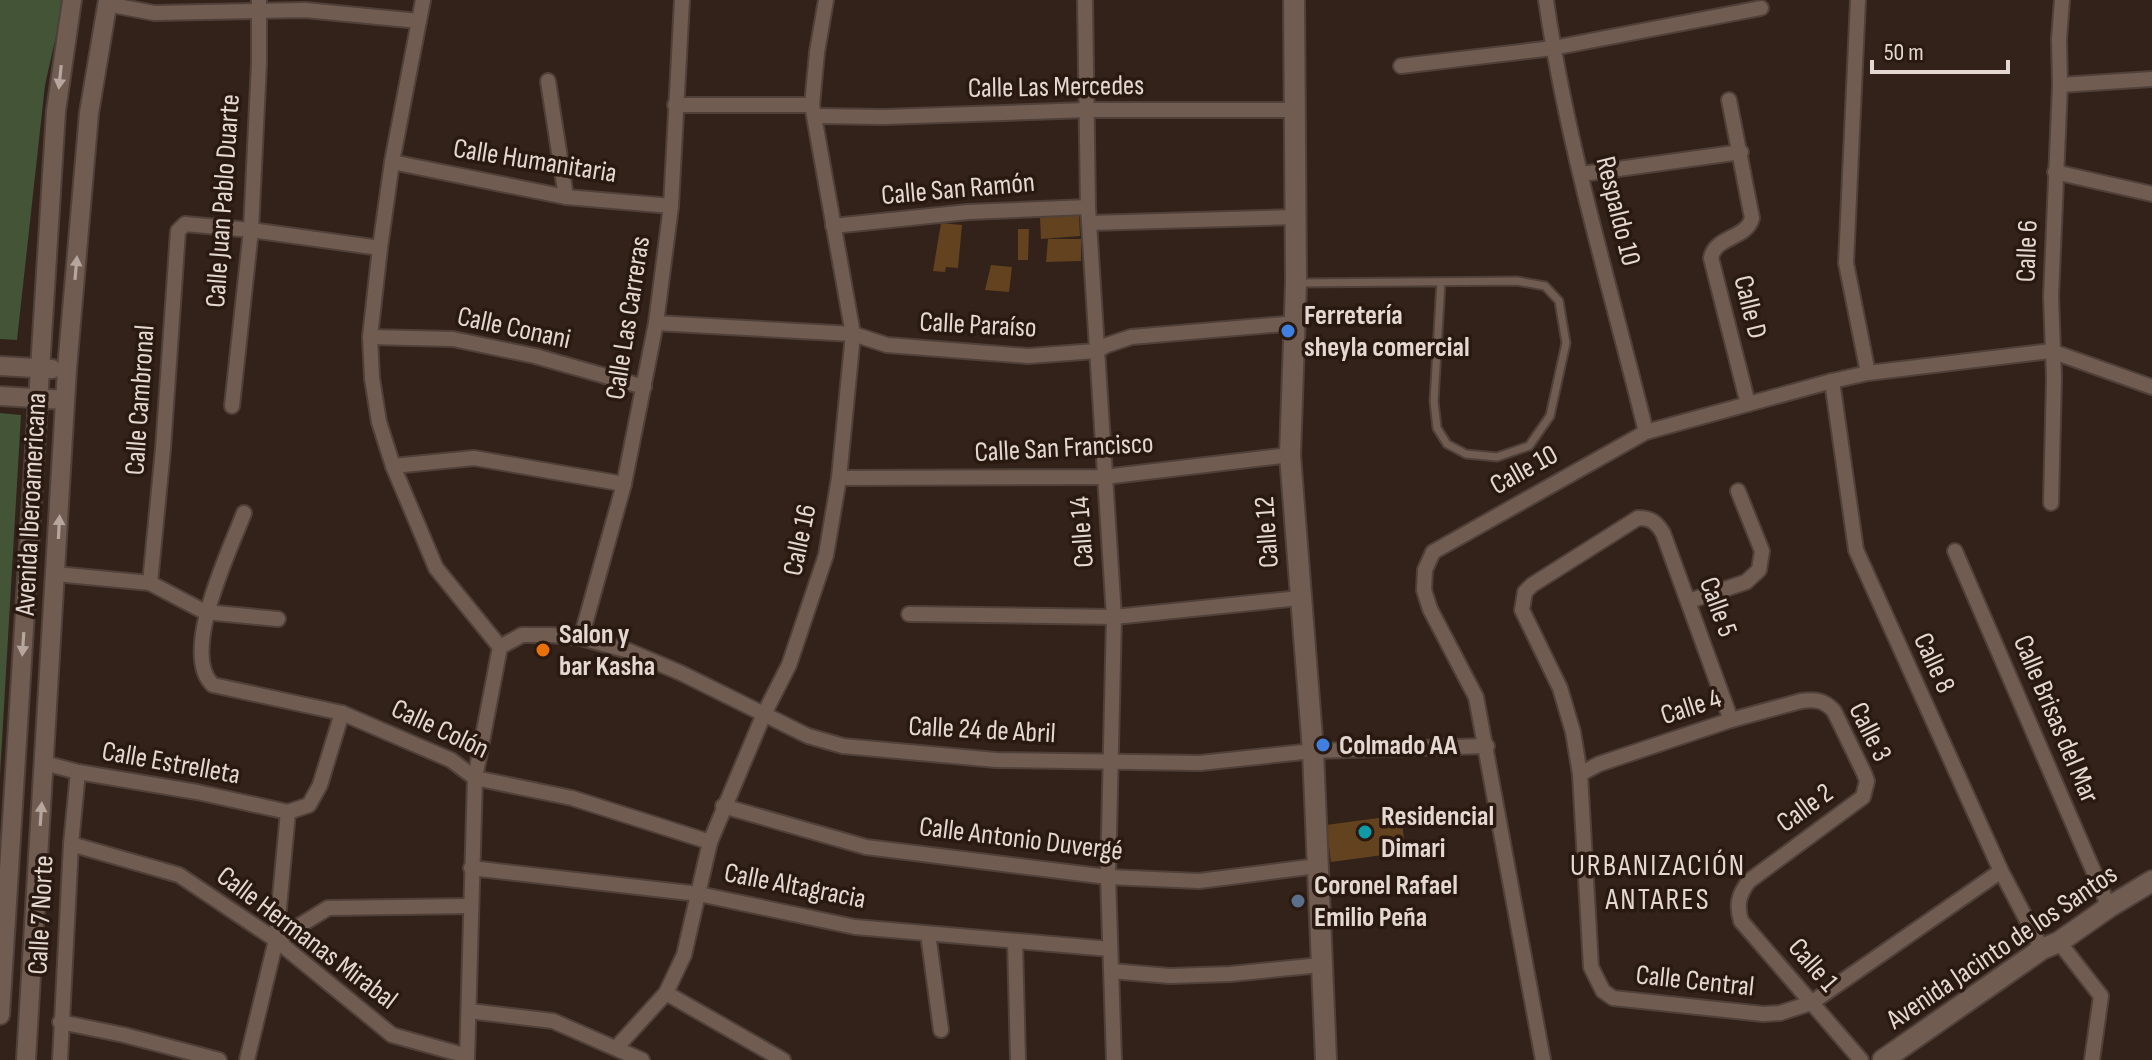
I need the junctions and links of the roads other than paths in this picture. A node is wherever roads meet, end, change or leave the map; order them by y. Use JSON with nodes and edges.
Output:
{"nodes":[{"id":1,"x":72,"y":0,"type":"edge"},
{"id":2,"x":423,"y":0,"type":"edge"},
{"id":3,"x":682,"y":0,"type":"edge"},
{"id":4,"x":826,"y":0,"type":"edge"},
{"id":5,"x":1085,"y":0,"type":"edge"},
{"id":6,"x":1294,"y":0,"type":"edge"},
{"id":7,"x":1546,"y":0,"type":"edge"},
{"id":8,"x":1858,"y":0,"type":"edge"},
{"id":9,"x":2062,"y":0,"type":"edge"},
{"id":10,"x":107,"y":2,"type":"edge"},
{"id":11,"x":259,"y":5,"type":"edge"},
{"id":12,"x":1761,"y":8,"type":"dead end"},
{"id":13,"x":419,"y":21,"type":"junction"},
{"id":14,"x":1553,"y":48,"type":"junction"},
{"id":15,"x":1401,"y":66,"type":"dead end"},
{"id":16,"x":2152,"y":79,"type":"edge"},
{"id":17,"x":548,"y":81,"type":"dead end"},
{"id":18,"x":2060,"y":85,"type":"junction"},
{"id":19,"x":1729,"y":100,"type":"dead end"},
{"id":20,"x":675,"y":105,"type":"junction"},
{"id":21,"x":814,"y":110,"type":"junction"},
{"id":22,"x":1088,"y":110,"type":"junction"},
{"id":23,"x":1296,"y":110,"type":"junction"},
{"id":24,"x":1741,"y":152,"type":"junction"},
{"id":25,"x":392,"y":162,"type":"junction"},
{"id":26,"x":2055,"y":172,"type":"junction"},
{"id":27,"x":1582,"y":174,"type":"junction"},
{"id":28,"x":2152,"y":194,"type":"edge"},
{"id":29,"x":566,"y":197,"type":"junction"},
{"id":30,"x":671,"y":206,"type":"junction"},
{"id":31,"x":1088,"y":207,"type":"junction"},
{"id":32,"x":1297,"y":217,"type":"junction"},
{"id":33,"x":1090,"y":223,"type":"junction"},
{"id":34,"x":833,"y":226,"type":"junction"},
{"id":35,"x":251,"y":230,"type":"junction"},
{"id":36,"x":380,"y":248,"type":"junction"},
{"id":37,"x":1441,"y":282,"type":"junction"},
{"id":38,"x":1296,"y":283,"type":"junction"},
{"id":39,"x":656,"y":323,"type":"junction"},
{"id":40,"x":1296,"y":323,"type":"junction"},
{"id":41,"x":853,"y":334,"type":"junction"},
{"id":42,"x":370,"y":337,"type":"junction"},
{"id":43,"x":1096,"y":351,"type":"junction"},
{"id":44,"x":2051,"y":351,"type":"junction"},
{"id":45,"x":0,"y":366,"type":"edge"},
{"id":46,"x":39,"y":368,"type":"junction"},
{"id":47,"x":67,"y":369,"type":"junction"},
{"id":48,"x":1868,"y":373,"type":"junction"},
{"id":49,"x":1832,"y":381,"type":"junction"},
{"id":50,"x":644,"y":387,"type":"junction"},
{"id":51,"x":2152,"y":387,"type":"edge"},
{"id":52,"x":0,"y":396,"type":"edge"},
{"id":53,"x":38,"y":398,"type":"junction"},
{"id":54,"x":65,"y":400,"type":"junction"},
{"id":55,"x":1748,"y":404,"type":"junction"},
{"id":56,"x":232,"y":406,"type":"dead end"},
{"id":57,"x":1646,"y":432,"type":"junction"},
{"id":58,"x":1290,"y":455,"type":"junction"},
{"id":59,"x":393,"y":466,"type":"junction"},
{"id":60,"x":1104,"y":477,"type":"junction"},
{"id":61,"x":839,"y":478,"type":"junction"},
{"id":62,"x":624,"y":484,"type":"junction"},
{"id":63,"x":1738,"y":491,"type":"dead end"},
{"id":64,"x":2051,"y":503,"type":"dead end"},
{"id":65,"x":244,"y":513,"type":"dead end"},
{"id":66,"x":1955,"y":551,"type":"dead end"},
{"id":67,"x":56,"y":574,"type":"junction"},
{"id":68,"x":150,"y":583,"type":"junction"},
{"id":69,"x":1300,"y":598,"type":"junction"},
{"id":70,"x":1522,"y":601,"type":"joint"},
{"id":71,"x":1689,"y":601,"type":"junction"},
{"id":72,"x":205,"y":612,"type":"junction"},
{"id":73,"x":909,"y":614,"type":"dead end"},
{"id":74,"x":1114,"y":617,"type":"junction"},
{"id":75,"x":278,"y":619,"type":"dead end"},
{"id":76,"x":581,"y":638,"type":"junction"},
{"id":77,"x":500,"y":647,"type":"junction"},
{"id":78,"x":1821,"y":700,"type":"joint"},
{"id":79,"x":342,"y":713,"type":"junction"},
{"id":80,"x":764,"y":714,"type":"junction"},
{"id":81,"x":1731,"y":720,"type":"junction"},
{"id":82,"x":1487,"y":746,"type":"junction"},
{"id":83,"x":1313,"y":751,"type":"junction"},
{"id":84,"x":1110,"y":762,"type":"junction"},
{"id":85,"x":44,"y":763,"type":"junction"},
{"id":86,"x":78,"y":772,"type":"junction"},
{"id":87,"x":1580,"y":774,"type":"junction"},
{"id":88,"x":475,"y":778,"type":"junction"},
{"id":89,"x":1866,"y":789,"type":"joint"},
{"id":90,"x":723,"y":806,"type":"junction"},
{"id":91,"x":288,"y":812,"type":"junction"},
{"id":92,"x":710,"y":842,"type":"junction"},
{"id":93,"x":71,"y":844,"type":"junction"},
{"id":94,"x":1317,"y":866,"type":"junction"},
{"id":95,"x":471,"y":868,"type":"junction"},
{"id":96,"x":2001,"y":871,"type":"junction"},
{"id":97,"x":1108,"y":877,"type":"junction"},
{"id":98,"x":2152,"y":881,"type":"edge"},
{"id":99,"x":699,"y":894,"type":"junction"},
{"id":100,"x":1739,"y":899,"type":"joint"},
{"id":101,"x":470,"y":906,"type":"junction"},
{"id":102,"x":2109,"y":907,"type":"junction"},
{"id":103,"x":928,"y":934,"type":"junction"},
{"id":104,"x":276,"y":940,"type":"junction"},
{"id":105,"x":1015,"y":942,"type":"junction"},
{"id":106,"x":2051,"y":946,"type":"junction"},
{"id":107,"x":1110,"y":949,"type":"junction"},
{"id":108,"x":1321,"y":965,"type":"junction"},
{"id":109,"x":1111,"y":971,"type":"junction"},
{"id":110,"x":666,"y":993,"type":"junction"},
{"id":111,"x":1811,"y":1003,"type":"junction"},
{"id":112,"x":469,"y":1011,"type":"junction"},
{"id":113,"x":0,"y":1015,"type":"edge"},
{"id":114,"x":60,"y":1022,"type":"junction"},
{"id":115,"x":941,"y":1030,"type":"dead end"},
{"id":116,"x":616,"y":1048,"type":"junction"},
{"id":117,"x":467,"y":1058,"type":"edge"},
{"id":118,"x":26,"y":1060,"type":"edge"},
{"id":119,"x":60,"y":1060,"type":"edge"},
{"id":120,"x":219,"y":1060,"type":"edge"},
{"id":121,"x":247,"y":1060,"type":"edge"},
{"id":122,"x":642,"y":1060,"type":"edge"},
{"id":123,"x":783,"y":1060,"type":"edge"},
{"id":124,"x":1018,"y":1060,"type":"edge"},
{"id":125,"x":1114,"y":1060,"type":"edge"},
{"id":126,"x":1326,"y":1060,"type":"edge"},
{"id":127,"x":1543,"y":1060,"type":"edge"},
{"id":128,"x":1861,"y":1060,"type":"edge"},
{"id":129,"x":1883,"y":1060,"type":"edge"},
{"id":130,"x":2092,"y":1060,"type":"edge"}],
"edges":[{"from":1,"to":46,"type":"street","name":"Avenida Iberoamericana","one_way":true},
{"from":2,"to":13,"type":"street"},
{"from":3,"to":20,"type":"street","name":"Calle Las Carreras"},
{"from":4,"to":21,"type":"street","name":"Calle 16"},
{"from":5,"to":22,"type":"street","name":"Calle 14"},
{"from":6,"to":23,"type":"main road","name":"Calle 12"},
{"from":7,"to":14,"type":"street","name":"Respaldo 10"},
{"from":8,"to":48,"type":"street"},
{"from":9,"to":18,"type":"street","name":"Calle 6"},
{"from":10,"to":11,"type":"street"},
{"from":47,"to":10,"type":"street","name":"Avenida Iberoamericana","one_way":true},
{"from":11,"to":13,"type":"street"},
{"from":11,"to":35,"type":"street","name":"Calle Juan Pablo Duarte"},
{"from":12,"to":14,"type":"street"},
{"from":13,"to":25,"type":"street"},
{"from":14,"to":15,"type":"street"},
{"from":14,"to":27,"type":"street","name":"Respaldo 10"},
{"from":16,"to":18,"type":"street"},
{"from":17,"to":29,"type":"street"},
{"from":18,"to":26,"type":"street","name":"Calle 6"},
{"from":19,"to":24,"type":"street","name":"Calle D"},
{"from":20,"to":21,"type":"street","name":"Calle Las Mercedes"},
{"from":20,"to":30,"type":"street","name":"Calle Las Carreras"},
{"from":21,"to":22,"type":"street","name":"Calle Las Mercedes"},
{"from":21,"to":34,"type":"street","name":"Calle 16"},
{"from":22,"to":23,"type":"street","name":"Calle Las Mercedes"},
{"from":22,"to":31,"type":"street","name":"Calle 14"},
{"from":23,"to":32,"type":"main road","name":"Calle 12"},
{"from":24,"to":27,"type":"street"},
{"from":24,"to":55,"type":"street","name":"Calle D"},
{"from":25,"to":29,"type":"street","name":"Calle Humanitaria"},
{"from":25,"to":36,"type":"street"},
{"from":26,"to":28,"type":"street"},
{"from":26,"to":44,"type":"street","name":"Calle 6"},
{"from":27,"to":57,"type":"street","name":"Respaldo 10"},
{"from":29,"to":30,"type":"street","name":"Calle Humanitaria"},
{"from":30,"to":39,"type":"street","name":"Calle Las Carreras"},
{"from":31,"to":33,"type":"street","name":"Calle 14"},
{"from":31,"to":34,"type":"street","name":"Calle San Ramón"},
{"from":32,"to":33,"type":"street"},
{"from":32,"to":38,"type":"main road","name":"Calle 12"},
{"from":33,"to":43,"type":"street","name":"Calle 14"},
{"from":34,"to":41,"type":"street","name":"Calle 16"},
{"from":35,"to":36,"type":"street"},
{"from":35,"to":56,"type":"street","name":"Calle Juan Pablo Duarte"},
{"from":35,"to":68,"type":"street","name":"Calle Cambronal"},
{"from":36,"to":42,"type":"street"},
{"from":37,"to":37,"type":"lane"},
{"from":37,"to":38,"type":"lane"},
{"from":38,"to":40,"type":"main road","name":"Calle 12"},
{"from":39,"to":41,"type":"street","name":"Calle Paraíso"},
{"from":39,"to":50,"type":"street","name":"Calle Las Carreras"},
{"from":40,"to":43,"type":"street","name":"Calle Paraíso"},
{"from":40,"to":58,"type":"main road","name":"Calle 12"},
{"from":41,"to":43,"type":"street","name":"Calle Paraíso"},
{"from":41,"to":61,"type":"street","name":"Calle 16"},
{"from":42,"to":50,"type":"street","name":"Calle Conani"},
{"from":42,"to":59,"type":"street"},
{"from":43,"to":60,"type":"street","name":"Calle 14"},
{"from":44,"to":48,"type":"street","name":"Calle 10"},
{"from":44,"to":51,"type":"street","name":"Calle 10"},
{"from":44,"to":64,"type":"street","name":"Calle 6"},
{"from":45,"to":46,"type":"street"},
{"from":46,"to":47,"type":"street"},
{"from":46,"to":53,"type":"street","name":"Avenida Iberoamericana"},
{"from":47,"to":54,"type":"street","name":"Avenida Iberoamericana"},
{"from":48,"to":49,"type":"street","name":"Calle 10"},
{"from":49,"to":55,"type":"street","name":"Calle 10"},
{"from":49,"to":96,"type":"street","name":"Calle 8"},
{"from":50,"to":62,"type":"street","name":"Calle Las Carreras"},
{"from":52,"to":53,"type":"street"},
{"from":53,"to":54,"type":"street"},
{"from":53,"to":113,"type":"street","name":"Avenida Iberoamericana","one_way":true},
{"from":67,"to":54,"type":"street","name":"Avenida Iberoamericana","one_way":true},
{"from":55,"to":57,"type":"street","name":"Calle 10"},
{"from":57,"to":82,"type":"street","name":"Calle 10"},
{"from":58,"to":60,"type":"street","name":"Calle San Francisco"},
{"from":58,"to":69,"type":"main road","name":"Calle 12"},
{"from":59,"to":62,"type":"street"},
{"from":59,"to":77,"type":"street"},
{"from":60,"to":61,"type":"street","name":"Calle San Francisco"},
{"from":60,"to":74,"type":"street","name":"Calle 14"},
{"from":61,"to":80,"type":"street","name":"Calle 16"},
{"from":62,"to":76,"type":"street","name":"Calle Las Carreras"},
{"from":63,"to":71,"type":"street"},
{"from":65,"to":72,"type":"street"},
{"from":66,"to":102,"type":"street","name":"Calle Brisas del Mar"},
{"from":67,"to":68,"type":"street"},
{"from":67,"to":85,"type":"street","name":"Avenida Iberoamericana"},
{"from":68,"to":72,"type":"street"},
{"from":69,"to":74,"type":"street"},
{"from":69,"to":83,"type":"main road","name":"Calle 12"},
{"from":70,"to":71,"type":"street","name":"Calle 5"},
{"from":70,"to":87,"type":"street","name":"Calle Central"},
{"from":71,"to":81,"type":"street","name":"Calle 5"},
{"from":72,"to":75,"type":"street"},
{"from":72,"to":79,"type":"street","name":"Calle Colón"},
{"from":73,"to":74,"type":"street"},
{"from":74,"to":84,"type":"street","name":"Calle 14"},
{"from":76,"to":77,"type":"street","name":"Calle 24 de Abril"},
{"from":76,"to":80,"type":"street","name":"Calle 24 de Abril"},
{"from":77,"to":88,"type":"street"},
{"from":78,"to":81,"type":"street","name":"Calle 4"},
{"from":78,"to":89,"type":"street","name":"Calle 3"},
{"from":79,"to":88,"type":"street","name":"Calle Colón"},
{"from":79,"to":91,"type":"street"},
{"from":80,"to":84,"type":"street","name":"Calle 24 de Abril"},
{"from":80,"to":90,"type":"street","name":"Calle 16"},
{"from":81,"to":87,"type":"street","name":"Calle 4"},
{"from":82,"to":83,"type":"street","name":"Calle 24 de Abril"},
{"from":82,"to":127,"type":"street","name":"Calle 10"},
{"from":83,"to":84,"type":"street","name":"Calle 24 de Abril"},
{"from":83,"to":94,"type":"main road","name":"Calle 12"},
{"from":84,"to":97,"type":"street","name":"Calle 14"},
{"from":85,"to":86,"type":"street","name":"Calle Estrelleta"},
{"from":118,"to":85,"type":"street","name":"Avenida Iberoamericana","one_way":true},
{"from":86,"to":91,"type":"street","name":"Calle Estrelleta"},
{"from":86,"to":93,"type":"street","name":"Calle 7 Norte"},
{"from":87,"to":111,"type":"street","name":"Calle Central"},
{"from":88,"to":92,"type":"street","name":"Calle Colón"},
{"from":88,"to":95,"type":"street"},
{"from":89,"to":100,"type":"street","name":"Calle 2"},
{"from":90,"to":92,"type":"street","name":"Calle 16"},
{"from":90,"to":97,"type":"street","name":"Calle Antonio Duvergé"},
{"from":91,"to":104,"type":"street"},
{"from":92,"to":99,"type":"street","name":"Calle 16"},
{"from":93,"to":104,"type":"street","name":"Calle Hermanas Mirabal"},
{"from":93,"to":114,"type":"street","name":"Calle 7 Norte"},
{"from":94,"to":97,"type":"street","name":"Calle Antonio Duvergé"},
{"from":94,"to":108,"type":"main road","name":"Calle 12"},
{"from":95,"to":99,"type":"street","name":"Calle Altagracia"},
{"from":95,"to":101,"type":"street"},
{"from":96,"to":106,"type":"street","name":"Calle 8"},
{"from":96,"to":111,"type":"street","name":"Calle Central"},
{"from":97,"to":107,"type":"street","name":"Calle 14"},
{"from":98,"to":102,"type":"main road","name":"Avenida Jacinto de los Santos"},
{"from":99,"to":103,"type":"street","name":"Calle Altagracia"},
{"from":99,"to":110,"type":"street","name":"Calle 16"},
{"from":100,"to":111,"type":"street","name":"Calle 1"},
{"from":101,"to":104,"type":"street"},
{"from":101,"to":112,"type":"street"},
{"from":102,"to":106,"type":"main road","name":"Avenida Jacinto de los Santos"},
{"from":103,"to":105,"type":"street","name":"Calle Altagracia"},
{"from":103,"to":115,"type":"street"},
{"from":104,"to":117,"type":"street","name":"Calle Hermanas Mirabal"},
{"from":104,"to":121,"type":"street"},
{"from":105,"to":107,"type":"street","name":"Calle Altagracia"},
{"from":105,"to":124,"type":"street"},
{"from":106,"to":129,"type":"main road","name":"Avenida Jacinto de los Santos"},
{"from":106,"to":130,"type":"street","name":"Calle 8"},
{"from":107,"to":109,"type":"street","name":"Calle 14"},
{"from":108,"to":109,"type":"street"},
{"from":108,"to":126,"type":"main road","name":"Calle 12"},
{"from":109,"to":125,"type":"street","name":"Calle 14"},
{"from":110,"to":116,"type":"street","name":"Calle 16"},
{"from":110,"to":123,"type":"street"},
{"from":111,"to":128,"type":"street","name":"Calle 1"},
{"from":112,"to":116,"type":"street"},
{"from":112,"to":117,"type":"street"},
{"from":114,"to":119,"type":"street","name":"Calle 7 Norte"},
{"from":114,"to":120,"type":"street"},
{"from":116,"to":122,"type":"street"}]}
